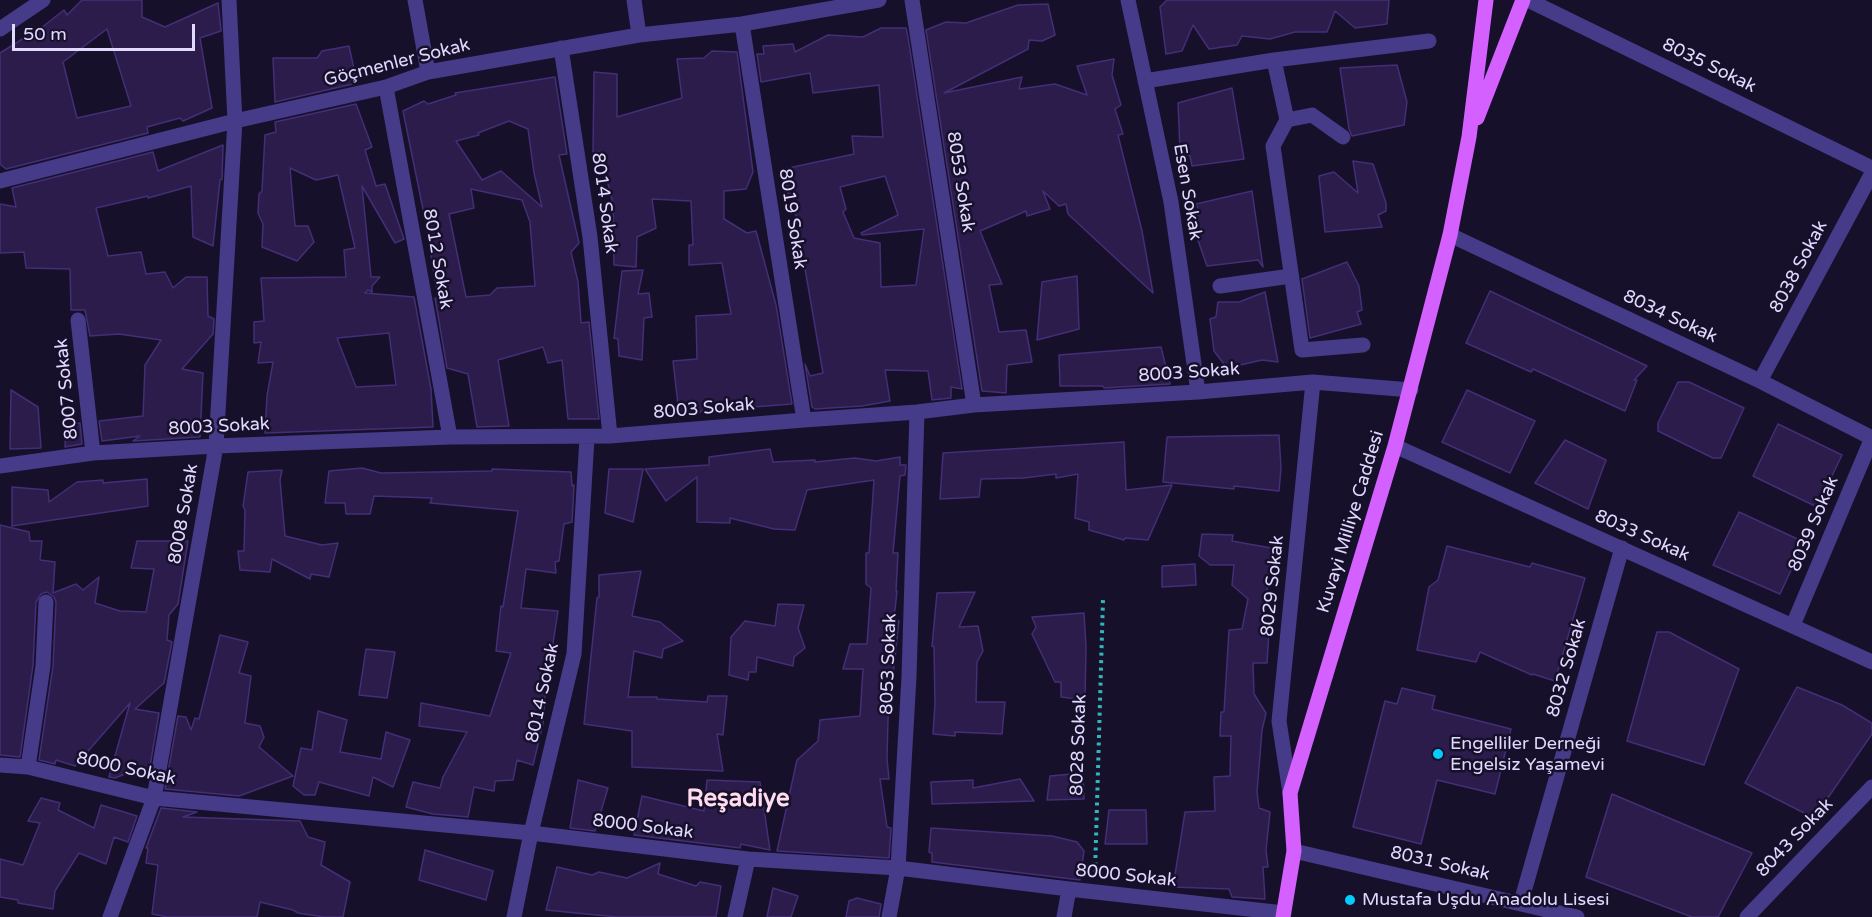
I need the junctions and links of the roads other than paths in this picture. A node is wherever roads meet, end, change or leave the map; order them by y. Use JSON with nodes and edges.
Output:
{"nodes":[{"id":1,"x":43,"y":0,"type":"edge"},
{"id":2,"x":229,"y":0,"type":"edge"},
{"id":3,"x":415,"y":0,"type":"edge"},
{"id":4,"x":634,"y":0,"type":"edge"},
{"id":5,"x":879,"y":0,"type":"edge"},
{"id":6,"x":912,"y":0,"type":"edge"},
{"id":7,"x":1128,"y":0,"type":"edge"},
{"id":8,"x":1486,"y":0,"type":"edge"},
{"id":9,"x":1523,"y":0,"type":"edge"},
{"id":10,"x":1528,"y":0,"type":"edge"},
{"id":11,"x":742,"y":24,"type":"junction"},
{"id":12,"x":0,"y":29,"type":"edge"},
{"id":13,"x":639,"y":35,"type":"junction"},
{"id":14,"x":1429,"y":41,"type":"dead end"},
{"id":15,"x":561,"y":48,"type":"junction"},
{"id":16,"x":1274,"y":60,"type":"junction"},
{"id":17,"x":428,"y":72,"type":"junction"},
{"id":18,"x":1145,"y":81,"type":"junction"},
{"id":19,"x":386,"y":87,"type":"junction"},
{"id":20,"x":1287,"y":120,"type":"junction"},
{"id":21,"x":235,"y":122,"type":"junction"},
{"id":22,"x":1343,"y":137,"type":"dead end"},
{"id":23,"x":1469,"y":137,"type":"junction"},
{"id":24,"x":1872,"y":168,"type":"edge"},
{"id":25,"x":1872,"y":173,"type":"edge"},
{"id":26,"x":0,"y":181,"type":"edge"},
{"id":27,"x":1450,"y":235,"type":"junction"},
{"id":28,"x":1291,"y":276,"type":"junction"},
{"id":29,"x":1220,"y":286,"type":"dead end"},
{"id":30,"x":78,"y":320,"type":"dead end"},
{"id":31,"x":1364,"y":345,"type":"dead end"},
{"id":32,"x":1760,"y":381,"type":"junction"},
{"id":33,"x":1313,"y":382,"type":"junction"},
{"id":34,"x":1411,"y":390,"type":"junction"},
{"id":35,"x":1198,"y":392,"type":"junction"},
{"id":36,"x":974,"y":405,"type":"junction"},
{"id":37,"x":917,"y":412,"type":"junction"},
{"id":38,"x":804,"y":420,"type":"junction"},
{"id":39,"x":610,"y":436,"type":"junction"},
{"id":40,"x":450,"y":438,"type":"junction"},
{"id":41,"x":588,"y":438,"type":"junction"},
{"id":42,"x":1872,"y":438,"type":"edge"},
{"id":43,"x":216,"y":446,"type":"junction"},
{"id":44,"x":1395,"y":446,"type":"junction"},
{"id":45,"x":93,"y":453,"type":"junction"},
{"id":46,"x":0,"y":466,"type":"edge"},
{"id":47,"x":1622,"y":548,"type":"junction"},
{"id":48,"x":46,"y":602,"type":"dead end"},
{"id":49,"x":1793,"y":625,"type":"junction"},
{"id":50,"x":1872,"y":662,"type":"edge"},
{"id":51,"x":0,"y":765,"type":"edge"},
{"id":52,"x":28,"y":767,"type":"junction"},
{"id":53,"x":1872,"y":787,"type":"edge"},
{"id":54,"x":1290,"y":793,"type":"junction"},
{"id":55,"x":154,"y":798,"type":"junction"},
{"id":56,"x":531,"y":833,"type":"junction"},
{"id":57,"x":1294,"y":851,"type":"junction"},
{"id":58,"x":748,"y":859,"type":"junction"},
{"id":59,"x":898,"y":868,"type":"junction"},
{"id":60,"x":1069,"y":889,"type":"junction"},
{"id":61,"x":1521,"y":903,"type":"junction"},
{"id":62,"x":1283,"y":915,"type":"edge"},
{"id":63,"x":110,"y":917,"type":"edge"},
{"id":64,"x":514,"y":917,"type":"edge"},
{"id":65,"x":735,"y":917,"type":"edge"},
{"id":66,"x":889,"y":917,"type":"edge"},
{"id":67,"x":1064,"y":917,"type":"edge"},
{"id":68,"x":1577,"y":917,"type":"edge"},
{"id":69,"x":1747,"y":917,"type":"edge"}],
"edges":[{"from":1,"to":12,"type":"street"},
{"from":2,"to":21,"type":"street","name":"8008 Sokak"},
{"from":3,"to":17,"type":"street"},
{"from":4,"to":13,"type":"street"},
{"from":5,"to":11,"type":"street","name":"Göçmenler Sokak"},
{"from":6,"to":36,"type":"street","name":"8053 Sokak"},
{"from":7,"to":18,"type":"street","name":"Esen Sokak"},
{"from":8,"to":23,"type":"main road","name":"Kuvayi Milliye Caddesi"},
{"from":9,"to":23,"type":"main road","name":"Kuvayi Milliye Caddesi"},
{"from":10,"to":24,"type":"street","name":"8035 Sokak"},
{"from":11,"to":13,"type":"street","name":"Göçmenler Sokak"},
{"from":11,"to":38,"type":"street","name":"8019 Sokak"},
{"from":13,"to":15,"type":"street","name":"Göçmenler Sokak"},
{"from":14,"to":16,"type":"street"},
{"from":15,"to":17,"type":"street","name":"Göçmenler Sokak"},
{"from":15,"to":39,"type":"street","name":"8014 Sokak"},
{"from":16,"to":18,"type":"street"},
{"from":16,"to":20,"type":"street"},
{"from":17,"to":19,"type":"street","name":"Göçmenler Sokak"},
{"from":18,"to":35,"type":"street","name":"Esen Sokak"},
{"from":19,"to":21,"type":"street","name":"Göçmenler Sokak"},
{"from":19,"to":40,"type":"street","name":"8012 Sokak"},
{"from":20,"to":22,"type":"street"},
{"from":20,"to":28,"type":"street"},
{"from":21,"to":26,"type":"street","name":"Göçmenler Sokak"},
{"from":21,"to":43,"type":"street","name":"8008 Sokak"},
{"from":23,"to":27,"type":"main road","name":"Kuvayi Milliye Caddesi"},
{"from":25,"to":32,"type":"street","name":"8038 Sokak"},
{"from":27,"to":32,"type":"street","name":"8034 Sokak"},
{"from":27,"to":34,"type":"main road","name":"Kuvayi Milliye Caddesi"},
{"from":28,"to":29,"type":"street"},
{"from":28,"to":31,"type":"street"},
{"from":30,"to":45,"type":"street","name":"8007 Sokak"},
{"from":32,"to":42,"type":"street","name":"8034 Sokak"},
{"from":33,"to":34,"type":"street","name":"8003 Sokak"},
{"from":33,"to":35,"type":"street","name":"8003 Sokak"},
{"from":33,"to":54,"type":"street","name":"8029 Sokak"},
{"from":34,"to":44,"type":"main road","name":"Kuvayi Milliye Caddesi"},
{"from":35,"to":36,"type":"street","name":"8003 Sokak"},
{"from":36,"to":37,"type":"street","name":"8003 Sokak"},
{"from":37,"to":38,"type":"street","name":"8003 Sokak"},
{"from":37,"to":59,"type":"street","name":"8053 Sokak"},
{"from":38,"to":39,"type":"street","name":"8003 Sokak"},
{"from":39,"to":41,"type":"street","name":"8003 Sokak"},
{"from":40,"to":41,"type":"street","name":"8003 Sokak"},
{"from":40,"to":43,"type":"street","name":"8003 Sokak"},
{"from":41,"to":56,"type":"street","name":"8014 Sokak"},
{"from":42,"to":49,"type":"street","name":"8039 Sokak"},
{"from":43,"to":45,"type":"street","name":"8003 Sokak"},
{"from":43,"to":55,"type":"street","name":"8008 Sokak"},
{"from":44,"to":47,"type":"street","name":"8033 Sokak"},
{"from":44,"to":54,"type":"main road","name":"Kuvayi Milliye Caddesi"},
{"from":45,"to":46,"type":"street","name":"8003 Sokak"},
{"from":47,"to":49,"type":"street","name":"8033 Sokak"},
{"from":47,"to":61,"type":"street","name":"8032 Sokak"},
{"from":48,"to":52,"type":"street"},
{"from":49,"to":50,"type":"street","name":"8033 Sokak"},
{"from":51,"to":52,"type":"street","name":"8000 Sokak"},
{"from":52,"to":55,"type":"street","name":"8000 Sokak"},
{"from":53,"to":69,"type":"street","name":"8043 Sokak"},
{"from":54,"to":57,"type":"main road","name":"Kuvayi Milliye Caddesi"},
{"from":55,"to":56,"type":"street","name":"8000 Sokak"},
{"from":55,"to":63,"type":"street","name":"8008 Sokak"},
{"from":56,"to":58,"type":"street","name":"8000 Sokak"},
{"from":56,"to":64,"type":"street","name":"8014 Sokak"},
{"from":57,"to":61,"type":"street","name":"8031 Sokak"},
{"from":57,"to":62,"type":"main road","name":"Kuvayi Milliye Caddesi"},
{"from":58,"to":59,"type":"street","name":"8000 Sokak"},
{"from":58,"to":65,"type":"street"},
{"from":59,"to":60,"type":"street","name":"8000 Sokak"},
{"from":59,"to":66,"type":"street","name":"8053 Sokak"},
{"from":60,"to":62,"type":"street","name":"8000 Sokak"},
{"from":60,"to":67,"type":"street"},
{"from":61,"to":68,"type":"street","name":"8031 Sokak"}]}
